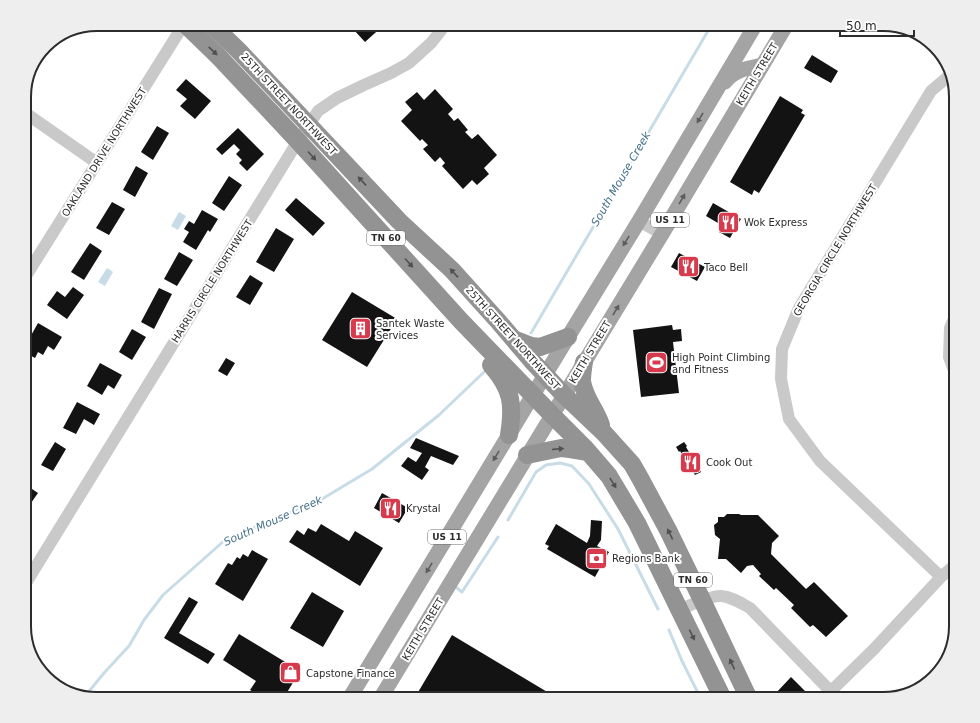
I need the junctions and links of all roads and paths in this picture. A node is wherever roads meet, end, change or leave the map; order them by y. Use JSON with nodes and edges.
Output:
{"nodes":[{"id":1,"x":180,"y":31,"type":"edge"},
{"id":2,"x":191,"y":31,"type":"edge"},
{"id":3,"x":219,"y":31,"type":"edge"},
{"id":4,"x":440,"y":31,"type":"edge"},
{"id":5,"x":752,"y":31,"type":"edge"},
{"id":6,"x":783,"y":31,"type":"edge"},
{"id":7,"x":762,"y":65,"type":"junction"},
{"id":8,"x":946,"y":78,"type":"edge"},
{"id":9,"x":711,"y":99,"type":"junction"},
{"id":10,"x":31,"y":117,"type":"edge"},
{"id":11,"x":309,"y":125,"type":"junction"},
{"id":12,"x":298,"y":141,"type":"junction"},
{"id":13,"x":97,"y":163,"type":"junction"},
{"id":14,"x":639,"y":221,"type":"junction"},
{"id":15,"x":662,"y":234,"type":"junction"},
{"id":16,"x":31,"y":268,"type":"edge"},
{"id":17,"x":461,"y":321,"type":"junction"},
{"id":18,"x":568,"y":336,"type":"junction"},
{"id":19,"x":513,"y":339,"type":"junction"},
{"id":20,"x":584,"y":362,"type":"junction"},
{"id":21,"x":545,"y":375,"type":"junction"},
{"id":22,"x":533,"y":395,"type":"junction"},
{"id":23,"x":564,"y":395,"type":"junction"},
{"id":24,"x":552,"y":415,"type":"junction"},
{"id":25,"x":604,"y":433,"type":"junction"},
{"id":26,"x":509,"y":435,"type":"junction"},
{"id":27,"x":588,"y":452,"type":"junction"},
{"id":28,"x":527,"y":455,"type":"junction"},
{"id":29,"x":949,"y":570,"type":"edge"},
{"id":30,"x":31,"y":575,"type":"edge"},
{"id":31,"x":941,"y":577,"type":"junction"},
{"id":32,"x":702,"y":600,"type":"junction"},
{"id":33,"x":679,"y":610,"type":"junction"},
{"id":34,"x":353,"y":692,"type":"edge"},
{"id":35,"x":384,"y":692,"type":"edge"},
{"id":36,"x":720,"y":692,"type":"edge"},
{"id":37,"x":746,"y":692,"type":"edge"},
{"id":38,"x":831,"y":692,"type":"edge"},
{"id":39,"x":837,"y":692,"type":"edge"}],
"edges":[{"from":1,"to":13,"type":"street","name":"OAKLAND DRIVE NORTHWEST"},
{"from":2,"to":12,"type":"highway","name":"25TH STREET NORTHWEST","number":"TN 60","one_way":true},
{"from":3,"to":11,"type":"highway","name":"25TH STREET NORTHWEST","number":"TN 60"},
{"from":4,"to":11,"type":"street","name":"HARRIS CIRCLE NORTHWEST"},
{"from":5,"to":9,"type":"main road","number":"US 11"},
{"from":6,"to":7,"type":"main road","name":"KEITH STREET","number":"US 11"},
{"from":7,"to":9,"type":"main road"},
{"from":15,"to":7,"type":"main road","name":"KEITH STREET","number":"US 11","one_way":true},
{"from":8,"to":31,"type":"street","name":"GEORGIA CIRCLE NORTHWEST"},
{"from":9,"to":14,"type":"main road","number":"US 11","one_way":true},
{"from":10,"to":13,"type":"street"},
{"from":11,"to":12,"type":"street","name":"HARRIS CIRCLE NORTHWEST"},
{"from":19,"to":11,"type":"highway","name":"25TH STREET NORTHWEST","number":"TN 60","one_way":true},
{"from":12,"to":17,"type":"highway","name":"25TH STREET NORTHWEST","number":"TN 60","one_way":true},
{"from":12,"to":30,"type":"street","name":"HARRIS CIRCLE NORTHWEST"},
{"from":13,"to":16,"type":"street","name":"OAKLAND DRIVE NORTHWEST"},
{"from":14,"to":15,"type":"street"},
{"from":14,"to":18,"type":"main road","number":"US 11","one_way":true},
{"from":20,"to":15,"type":"main road","name":"KEITH STREET","number":"US 11","one_way":true},
{"from":17,"to":22,"type":"highway","name":"25TH STREET NORTHWEST","number":"TN 60"},
{"from":17,"to":26,"type":"highway"},
{"from":18,"to":19,"type":"highway"},
{"from":18,"to":21,"type":"main road","number":"US 11"},
{"from":19,"to":21,"type":"highway","name":"25TH STREET NORTHWEST","number":"TN 60"},
{"from":20,"to":23,"type":"main road","name":"KEITH STREET","number":"US 11"},
{"from":20,"to":25,"type":"highway"},
{"from":21,"to":22,"type":"main road","number":"US 11"},
{"from":21,"to":23,"type":"highway","name":"25TH STREET NORTHWEST","number":"TN 60"},
{"from":22,"to":24,"type":"highway","name":"25TH STREET NORTHWEST","number":"TN 60"},
{"from":22,"to":26,"type":"main road","number":"US 11"},
{"from":23,"to":24,"type":"main road","name":"KEITH STREET","number":"US 11"},
{"from":23,"to":25,"type":"highway","name":"25TH STREET NORTHWEST","number":"TN 60"},
{"from":24,"to":27,"type":"highway","name":"25TH STREET NORTHWEST","number":"TN 60"},
{"from":24,"to":28,"type":"main road","name":"KEITH STREET","number":"US 11"},
{"from":32,"to":25,"type":"highway","name":"25TH STREET NORTHWEST","number":"TN 60","one_way":true},
{"from":26,"to":34,"type":"main road","number":"US 11","one_way":true},
{"from":28,"to":27,"type":"highway","one_way":true},
{"from":27,"to":33,"type":"highway","name":"25TH STREET NORTHWEST","number":"TN 60","one_way":true},
{"from":28,"to":35,"type":"main road","name":"KEITH STREET","number":"US 11"},
{"from":29,"to":31,"type":"street"},
{"from":31,"to":39,"type":"street"},
{"from":32,"to":33,"type":"street"},
{"from":37,"to":32,"type":"highway","name":"25TH STREET NORTHWEST","number":"TN 60","one_way":true},
{"from":32,"to":38,"type":"street"},
{"from":33,"to":36,"type":"highway","name":"25TH STREET NORTHWEST","number":"TN 60","one_way":true}]}
